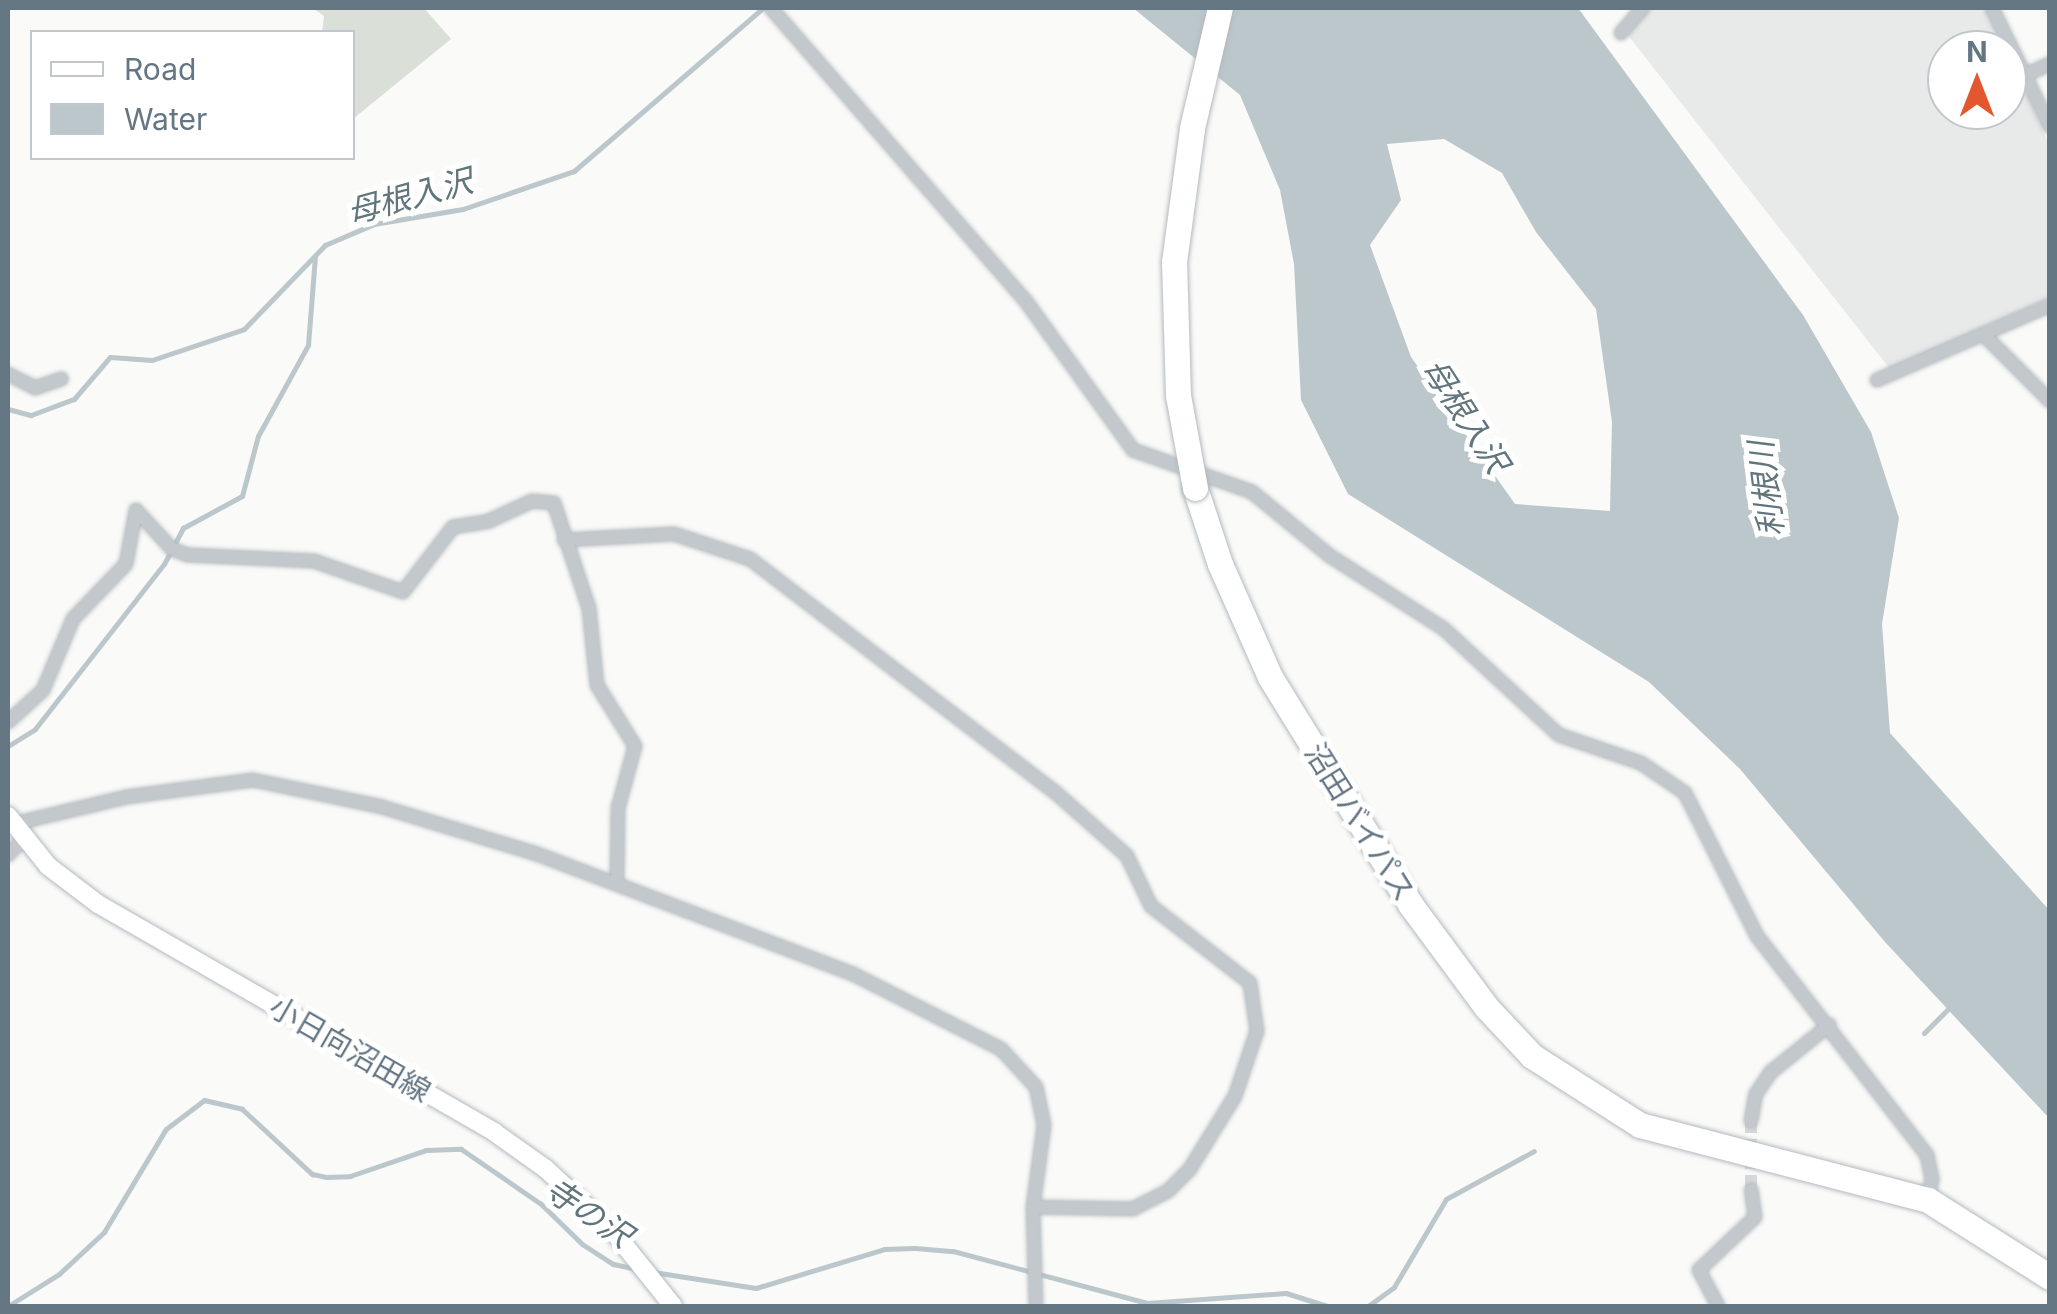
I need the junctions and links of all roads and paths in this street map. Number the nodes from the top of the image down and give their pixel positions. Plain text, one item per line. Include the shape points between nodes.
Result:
1 (770, 8) edge
2 (1220, 8) edge
3 (1643, 8) edge
4 (1622, 32) dead end
5 (2050, 64) edge
6 (2027, 74) edge
7 (2027, 79) edge
8 (2050, 127) edge
9 (2050, 305) edge
10 (1983, 334) junction
11 (8, 374) edge
12 (62, 379) dead end
13 (1877, 380) dead end
14 (2050, 400) edge
15 (564, 540) junction
16 (8, 722) edge
17 (15, 826) edge
18 (8, 855) edge
19 (616, 881) junction
20 (1830, 1026) junction
21 (1751, 1121) tunnel mouth
22 (1752, 1190) tunnel mouth
23 (1928, 1200) junction
24 (1034, 1207) junction
25 (2050, 1277) edge
26 (674, 1306) edge
27 (1036, 1306) edge
28 (1718, 1306) edge

1 - 20 street via 1025,300 1133,450 1252,492 1330,556 1444,629 1558,735 1662,773 1685,793 1757,936
2 - 23 highway, 沼田バイパス, bridge via 1192,128 1174,262 1178,395 1195,488 1270,676 1410,904 1520,1044 1640,1125
3 - 4 street
5 - 6 street
7 - 8 street
9 - 10 street
10 - 13 street
10 - 14 street
11 - 12 street via 35,388
15 - 16 street via 554,503 532,501 489,521 453,526 417,582 392,592 314,561 188,555 172,548 136,510 126,564 73,619 43,690
15 - 19 street via 589,608 597,685 635,746 618,808
15 - 24 street via 674,534 750,559 1042,782 1127,856 1151,906 1250,983 1256,1031 1236,1096 1168,1192 1133,1209
17 - 18 street
17 - 19 street via 126,797 253,780 382,807
17 - 26 main road, 小日向沼田線 via 48,866 98,904 514,1146 586,1203
19 - 24 street via 853,974 1001,1049 1036,1087 1040,1106
20 - 21 street via 1771,1072 1756,1094
20 - 23 street via 1927,1155
22 - 28 street via 1755,1217 1698,1270
23 - 25 highway, 沼田バイパス
24 - 27 street

